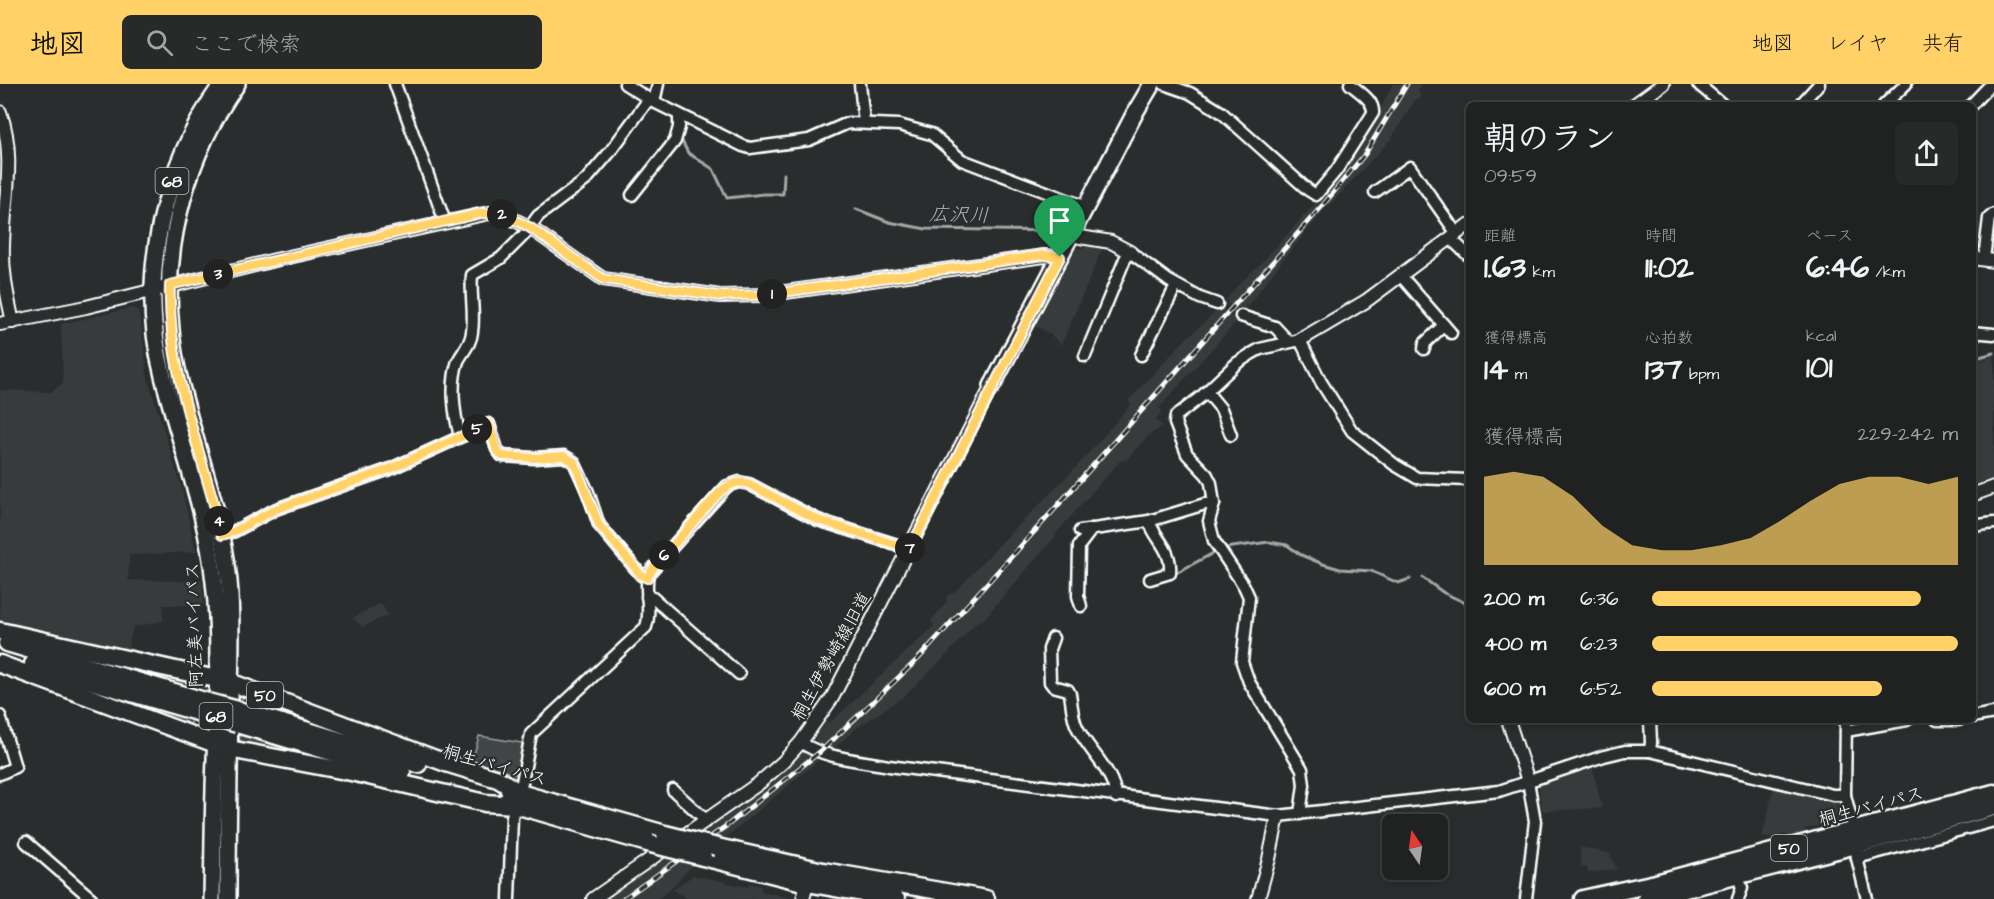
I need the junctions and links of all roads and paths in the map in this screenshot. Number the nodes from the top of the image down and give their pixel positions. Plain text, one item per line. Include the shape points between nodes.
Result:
1 (222, 84) edge
2 (237, 84) edge
3 (395, 84) edge
4 (625, 84) edge
5 (658, 84) edge
6 (860, 84) edge
7 (1152, 84) edge
8 (1164, 84) edge
9 (1350, 84) edge
10 (1663, 84) edge
11 (1698, 84) edge
12 (1819, 84) edge
13 (1906, 84) edge
14 (1991, 84) edge
15 (651, 100) junction
16 (1638, 102) edge
17 (1720, 102) edge
18 (1803, 102) edge
19 (1887, 102) edge
20 (1974, 102) edge
21 (0, 112) edge
22 (679, 115) junction
23 (864, 122) junction
24 (4, 183) edge
25 (1374, 192) dead end
26 (632, 195) dead end
27 (1086, 207) junction
28 (1994, 214) edge
29 (445, 222) junction
30 (529, 227) junction
31 (1466, 227) edge
32 (1073, 234) junction
33 (1454, 236) junction
34 (1130, 252) junction
35 (1466, 252) edge
36 (1060, 257) junction
37 (1983, 259) edge
38 (1401, 276) junction
39 (170, 285) junction
40 (1176, 285) junction
41 (154, 290) junction
42 (1216, 304) dead end
43 (1241, 316) dead end
44 (6, 323) edge
45 (1976, 332) edge
46 (1994, 334) edge
47 (1295, 341) junction
48 (1424, 349) dead end
49 (1141, 355) dead end
50 (1085, 356) dead end
51 (992, 386) joint
52 (1207, 392) junction
53 (1231, 435) dead end
54 (460, 436) junction
55 (1466, 480) edge
56 (1994, 487) edge
57 (1976, 494) edge
58 (1214, 504) junction
59 (1149, 520) junction
60 (1994, 523) edge
61 (1976, 525) edge
62 (1092, 529) junction
63 (1080, 531) dead end
64 (222, 535) junction
65 (910, 549) junction
66 (647, 578) junction
67 (1150, 579) dead end
68 (647, 597) junction
69 (1081, 606) dead end
70 (0, 631) edge
71 (1053, 638) dead end
72 (0, 641) edge
73 (0, 654) edge
74 (0, 664) edge
75 (739, 674) dead end
76 (224, 681) junction
77 (208, 708) junction
78 (1994, 713) edge
79 (0, 716) edge
80 (1976, 716) edge
81 (1510, 723) edge
82 (1650, 723) edge
83 (1876, 723) edge
84 (1846, 726) edge
85 (801, 742) junction
86 (222, 746) junction
87 (1650, 751) junction
88 (0, 774) edge
89 (1528, 781) junction
90 (673, 790) dead end
91 (1994, 792) edge
92 (1845, 795) junction
93 (1116, 796) junction
94 (518, 799) junction
95 (1994, 807) edge
96 (1300, 814) junction
97 (1278, 816) junction
98 (707, 821) junction
99 (1994, 821) edge
100 (658, 839) junction
101 (26, 842) dead end
102 (1856, 845) junction
103 (1738, 876) junction
104 (807, 884) edge
105 (92, 899) edge
106 (212, 899) edge
107 (228, 899) edge
108 (509, 899) edge
109 (593, 899) edge
110 (896, 899) edge
111 (986, 899) edge
112 (1258, 899) edge
113 (1526, 899) edge
114 (1583, 899) edge
115 (1646, 899) edge
116 (1738, 899) edge
117 (1867, 899) edge

1 - 41 main road, 阿左美バイパス / 68 via 192,133 175,173 159,236
2 - 39 main road, 阿左美バイパス / 68 via 214,121 189,176 178,218
3 - 29 street
4 - 15 street
5 - 15 street
6 - 23 street
7 - 27 main road
8 - 9 street via 1190,93 1221,112 1316,195 1373,112 1371,103
10 - 16 street
11 - 17 street
12 - 18 street
13 - 19 street
14 - 20 street
15 - 22 street
15 - 30 street via 596,170
21 - 24 street via 9,149
22 - 23 street via 750,148 803,141 848,123
22 - 26 street via 675,141
23 - 27 street via 899,125 931,134 962,160
24 - 44 street
25 - 33 street via 1410,167
27 - 32 main road
28 - 37 street via 1989,218
29 - 30 street via 494,213
29 - 39 street
30 - 36 street via 603,279 720,296 764,295 1044,255
30 - 54 street via 501,258 472,275 472,330 455,378 455,413
31 - 33 street
32 - 34 street via 1111,242
32 - 36 main road
33 - 35 street
33 - 38 street
34 - 40 street
34 - 50 street
36 - 51 main road
38 - 47 street via 1366,301
38 - 48 street via 1448,329 1425,343
39 - 41 street
39 - 64 main road, 阿左美バイパス / 68 via 177,371
40 - 42 street
40 - 49 street
41 - 44 street
41 - 76 main road, 阿左美バイパス / 68 via 162,375 211,556
43 - 47 street via 1275,327
45 - 46 street
47 - 52 street via 1251,354
47 - 55 street via 1352,431 1417,478
51 - 65 street, 桐生伊勢崎線旧道
52 - 53 street via 1223,412
52 - 58 street via 1174,419 1187,454 1211,483
54 - 64 street via 390,469 276,509
54 - 66 street via 489,424 502,456 564,456 574,462 599,525
56 - 57 street
58 - 59 street
58 - 96 street via 1209,521 1214,542 1249,597 1242,662 1249,682 1302,769
59 - 62 street
59 - 67 street via 1168,553 1170,566 1170,573
60 - 61 street
62 - 63 street
62 - 69 street via 1079,546
64 - 76 main road, 阿左美バイパス / 68 via 230,584
65 - 66 street via 818,520 739,482 720,492
65 - 85 street, 桐生伊勢崎線旧道 via 832,698
66 - 68 street
68 - 75 street via 653,598
68 - 94 street via 646,627 531,734
70 - 76 highway, 50
71 - 93 street via 1049,649 1050,682 1068,690 1076,726 1102,762
72 - 77 highway, 桐生バイパス / 50
73 - 77 highway, 桐生バイパス / 50
74 - 86 highway, 50
76 - 86 main road, 阿左美バイパス / 68
76 - 94 highway, 50 via 446,764 498,779
77 - 94 highway, 桐生バイパス / 50, bridge
78 - 80 street
79 - 88 street via 15,767
81 - 89 street
82 - 87 street
83 - 84 street
84 - 92 street
85 - 93 street via 820,751 880,765
85 - 98 street, 桐生伊勢崎線旧道 via 758,784
86 - 94 highway, 50 via 484,803
86 - 106 main road, 阿左美バイパス / 68
86 - 107 main road, 阿左美バイパス / 68
87 - 89 street via 1625,751
87 - 92 street
89 - 96 street via 1490,793
89 - 113 street via 1535,821
90 - 98 street
91 - 102 highway, 桐生バイパス / 50
92 - 102 street
93 - 97 street
94 - 100 highway, 桐生バイパス / 50
94 - 108 street via 512,817
95 - 102 highway, 桐生バイパス / 50
96 - 97 street
97 - 112 street
98 - 109 street, 桐生伊勢崎線旧道
99 - 102 street
100 - 104 highway, 桐生バイパス / 50, bridge via 703,857
100 - 104 highway, 桐生バイパス / 50, bridge via 717,847
101 - 105 street
102 - 103 highway, 桐生バイパス / 50
102 - 114 highway, 桐生バイパス / 50
102 - 117 street
103 - 115 highway, 桐生バイパス / 50
103 - 116 street via 1742,888
104 - 110 highway, 桐生バイパス / 50
104 - 111 highway, 桐生バイパス / 50

